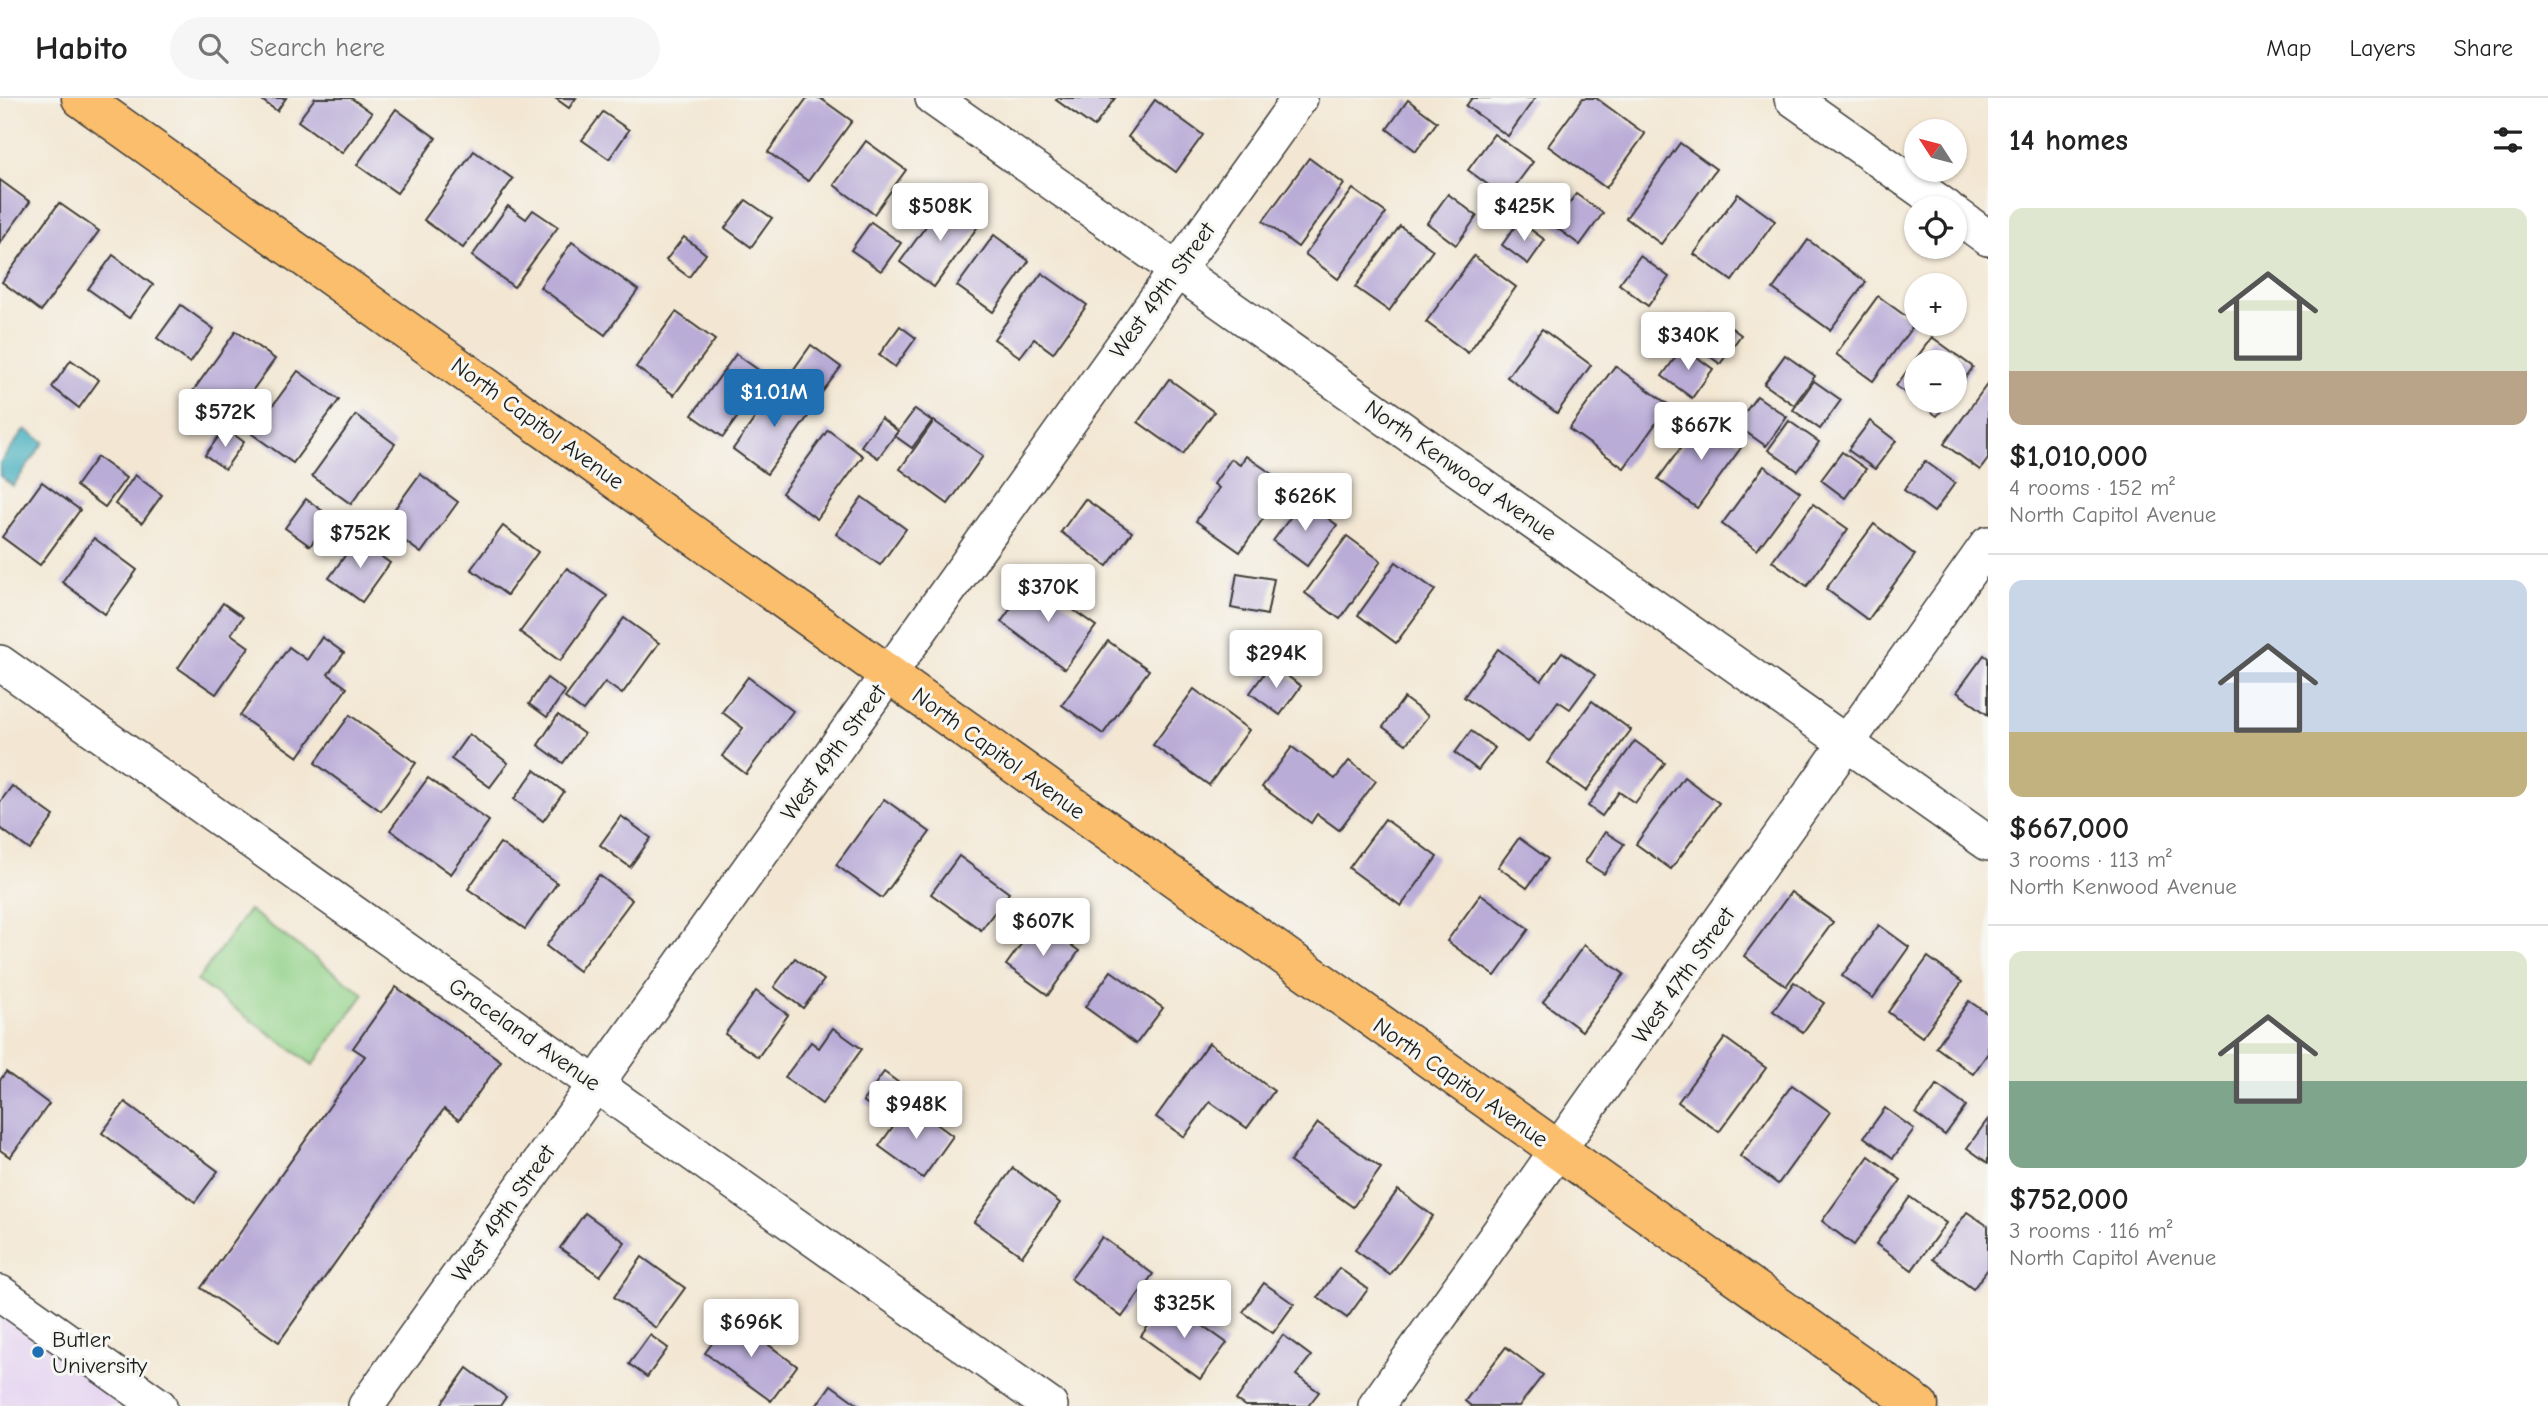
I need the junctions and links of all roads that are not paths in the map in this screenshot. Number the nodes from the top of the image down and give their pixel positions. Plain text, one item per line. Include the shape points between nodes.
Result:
1 (81, 98) edge
2 (933, 98) edge
3 (1300, 98) edge
4 (1792, 98) edge
5 (1930, 196) edge
6 (1967, 223) edge
7 (1988, 238) edge
8 (1177, 270) junction
9 (1988, 544) edge
10 (0, 663) edge
11 (889, 674) junction
12 (1847, 744) junction
13 (1988, 843) edge
14 (595, 1083) junction
15 (1558, 1150) junction
16 (0, 1293) edge
17 (159, 1406) edge
18 (366, 1406) edge
19 (1050, 1406) edge
20 (1376, 1406) edge
21 (1919, 1406) edge

1 - 11 main road, North Capitol Avenue
2 - 8 street, North Kenwood Avenue
3 - 8 street, West 49th Street
4 - 5 street
6 - 7 street
8 - 11 street, West 49th Street
8 - 12 street, North Kenwood Avenue
9 - 12 street, West 47th Street
10 - 14 street, Graceland Avenue
11 - 14 street, West 49th Street
11 - 15 main road, North Capitol Avenue
12 - 13 street, North Kenwood Avenue
12 - 15 street, West 47th Street
14 - 18 street, West 49th Street
14 - 19 street, Graceland Avenue
15 - 20 street, West 47th Street
15 - 21 main road, North Capitol Avenue
16 - 17 street

